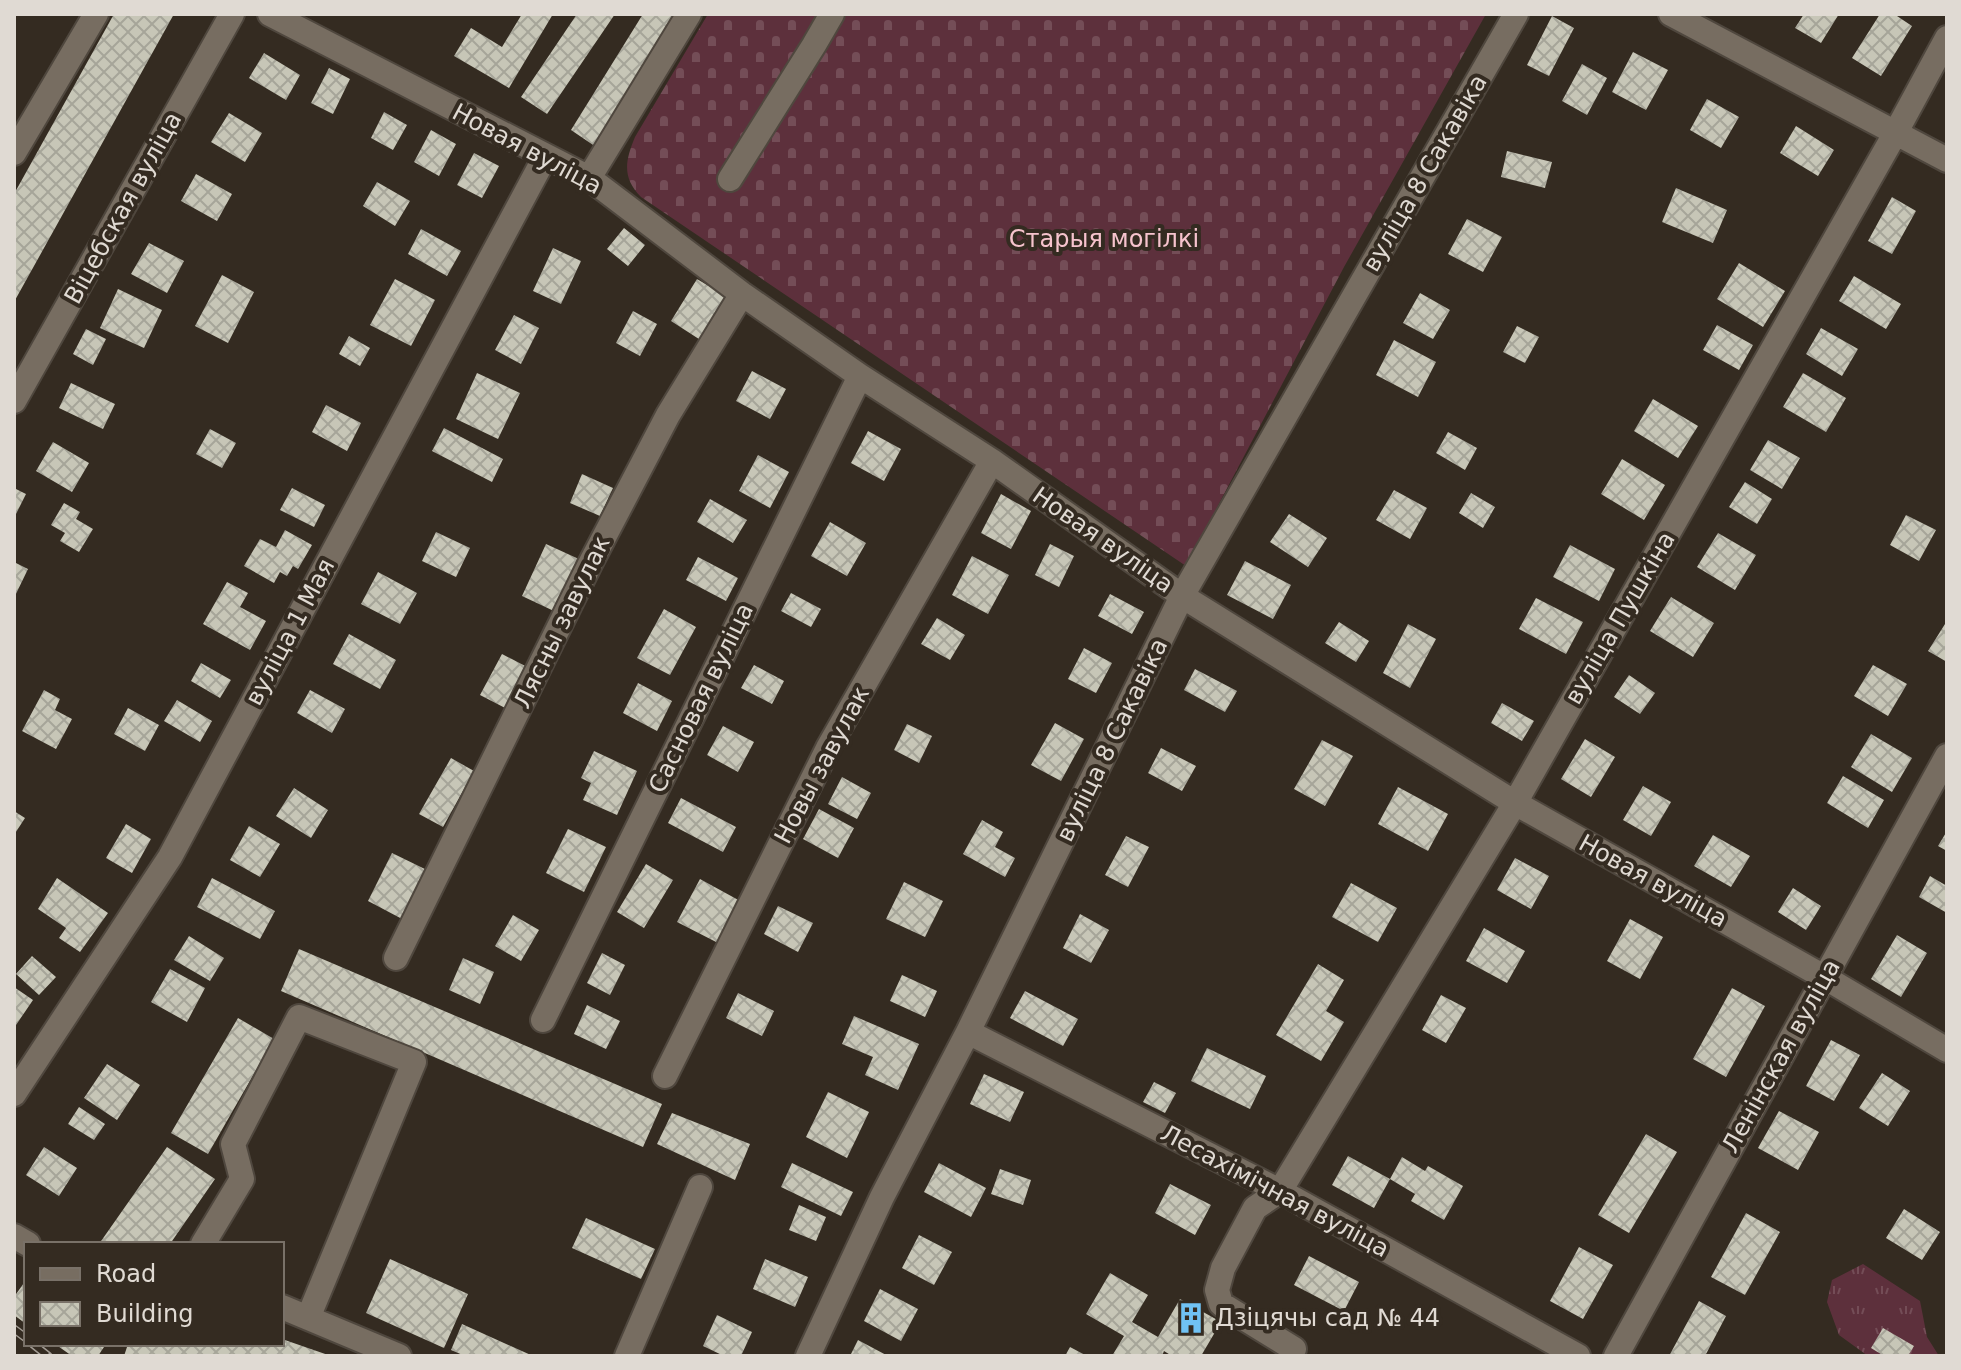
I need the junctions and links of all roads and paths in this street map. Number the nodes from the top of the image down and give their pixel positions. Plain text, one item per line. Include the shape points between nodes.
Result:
1 (96, 14) edge
2 (232, 14) edge
3 (270, 14) edge
4 (689, 14) edge
5 (832, 14) edge
6 (1516, 14) edge
7 (1671, 14) edge
8 (1947, 38) edge
9 (1896, 132) junction
10 (14, 153) edge
11 (545, 157) junction
12 (1947, 160) edge
13 (589, 178) junction
14 (730, 179) dead end
15 (742, 294) junction
16 (860, 376) junction
17 (14, 401) edge
18 (992, 461) junction
19 (1182, 596) junction
20 (1947, 756) edge
21 (1515, 803) junction
22 (396, 958) dead end
23 (1824, 977) junction
24 (543, 1020) dead end
25 (968, 1032) junction
26 (1947, 1050) edge
27 (665, 1076) dead end
28 (14, 1094) edge
29 (700, 1187) dead end
30 (1280, 1191) junction
31 (204, 1242) edge
32 (284, 1308) edge
33 (308, 1318) junction
34 (1294, 1349) dead end
35 (399, 1356) edge
36 (627, 1356) edge
37 (808, 1356) edge
38 (1578, 1356) edge
39 (1616, 1356) edge

1 - 10 street
2 - 17 street, Віцебская вуліца
3 - 11 street, Новая вуліца
4 - 13 street
5 - 14 street
6 - 19 street, вуліца 8 Сакавіка
7 - 9 street
8 - 9 street, вуліца Пушкіна
9 - 12 street
9 - 21 street, вуліца Пушкіна
11 - 13 street, Новая вуліца
11 - 28 street, вуліца 1 Мая via 170,857
13 - 15 street, Новая вуліца
15 - 16 street, Новая вуліца
15 - 22 street, Лясны завулак via 668,415 597,551
16 - 18 street, Новая вуліца
16 - 24 street, Сасновая вуліца
18 - 19 street, Новая вуліца
18 - 27 street, Новы завулак via 828,748
19 - 21 street, Новая вуліца
19 - 25 street, вуліца 8 Сакавіка
20 - 23 street, Ленінская вуліца
21 - 23 street, Новая вуліца
21 - 30 street, вуліца Пушкіна
23 - 26 street, Новая вуліца
23 - 39 street, Ленінская вуліца
25 - 30 street, Лесахімічная вуліца
25 - 37 street, вуліца 8 Сакавіка via 882,1197
29 - 36 street
30 - 34 street, вуліца Пушкіна via 1255,1208 1217,1290 1221,1304
30 - 38 street, Лесахімічная вуліца
31 - 33 street via 242,1179 233,1144 299,1017 414,1062
32 - 33 street
33 - 35 street

